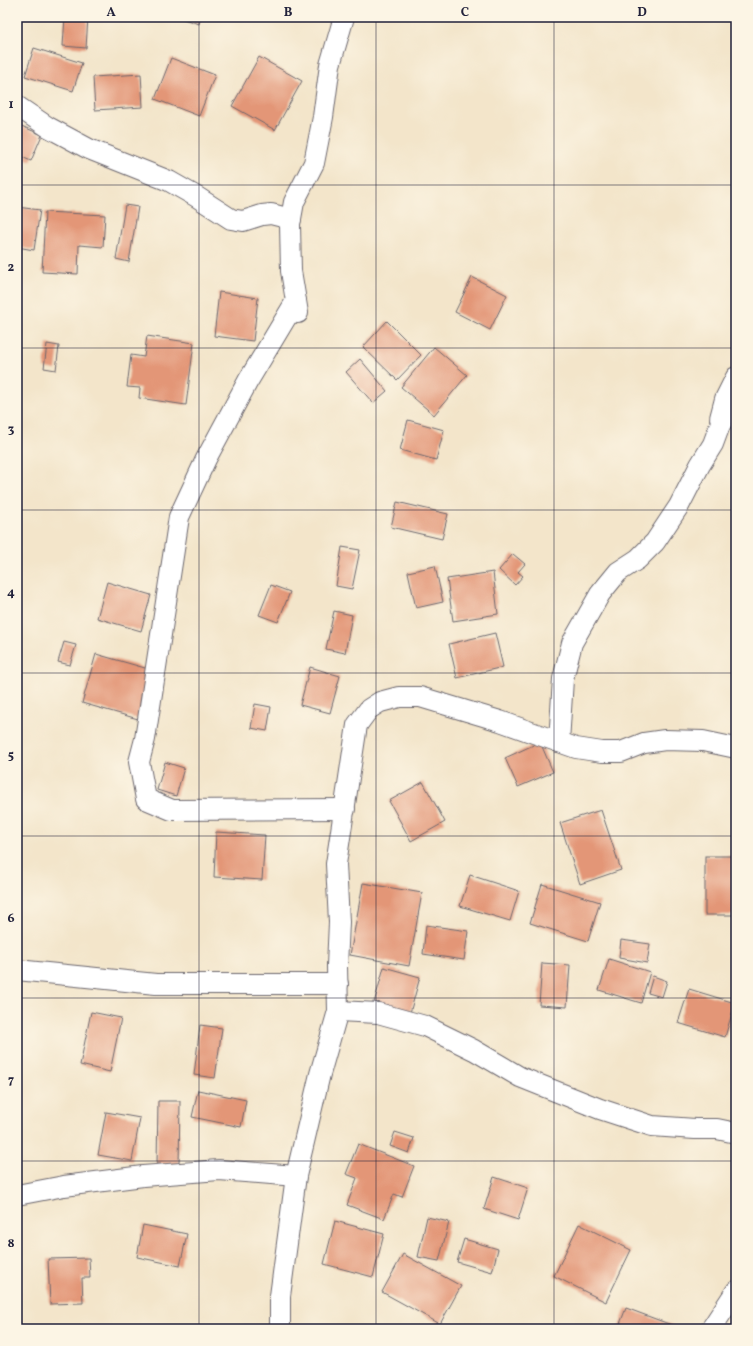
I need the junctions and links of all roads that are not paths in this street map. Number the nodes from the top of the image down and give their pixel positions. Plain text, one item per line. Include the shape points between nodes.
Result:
1 (344, 17) edge
2 (17, 106) edge
3 (291, 219) junction
4 (736, 377) edge
5 (736, 404) edge
6 (713, 444) junction
7 (559, 742) junction
8 (736, 748) edge
9 (344, 809) junction
10 (17, 970) edge
11 (338, 984) junction
12 (338, 1011) junction
13 (736, 1133) edge
14 (296, 1176) junction
15 (17, 1195) edge
16 (736, 1291) edge
17 (280, 1329) edge
18 (711, 1329) edge

1 - 3 street via 330,65 314,163 294,202
2 - 3 street via 48,127 89,149 169,181 231,219 243,221 271,214
3 - 9 street via 291,271 297,310 248,381 206,459 179,518 145,739 139,762 146,799 172,810
4 - 6 street via 725,399
5 - 6 street via 729,409
6 - 7 street via 679,506 655,542 638,559 618,572 600,594 572,643 563,679
7 - 8 street via 602,752 621,752 644,743 665,740 703,741
7 - 9 street via 420,697 399,697 380,702 369,709 357,725
9 - 11 street via 336,864 339,922
10 - 11 street via 156,984
11 - 12 street
12 - 13 street via 378,1013 425,1026 474,1050 520,1078 652,1126 717,1129
12 - 14 street
14 - 15 street via 219,1170 143,1176
14 - 17 street via 280,1296
16 - 18 street

